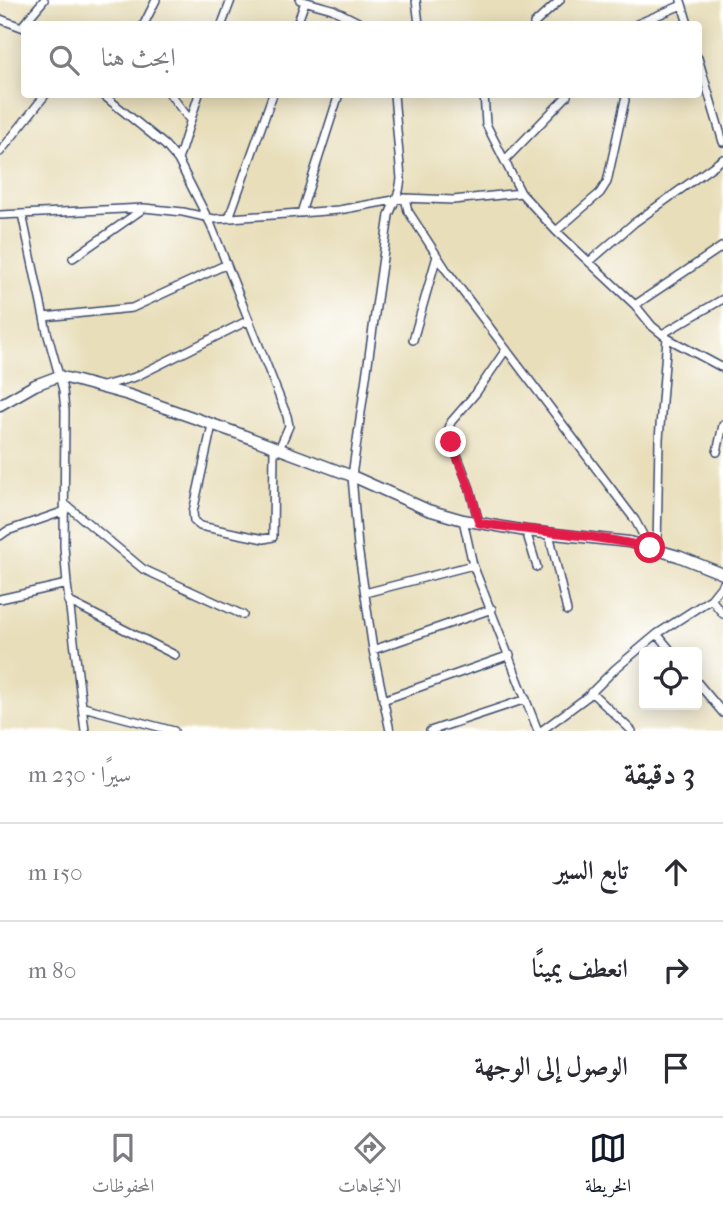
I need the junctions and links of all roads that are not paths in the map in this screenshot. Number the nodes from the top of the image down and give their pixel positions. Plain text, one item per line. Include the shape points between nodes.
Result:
1 (44, 0) edge
2 (156, 0) edge
3 (231, 0) edge
4 (417, 0) edge
5 (560, 0) edge
6 (302, 1) edge
7 (681, 2) edge
8 (0, 19) edge
9 (28, 21) edge
10 (146, 21) edge
11 (223, 21) edge
12 (299, 21) edge
13 (355, 21) edge
14 (419, 21) edge
15 (537, 21) edge
16 (643, 21) edge
17 (687, 21) edge
18 (21, 26) edge
19 (702, 71) edge
20 (44, 98) edge
21 (107, 98) edge
22 (173, 98) edge
23 (197, 98) edge
24 (272, 98) edge
25 (338, 98) edge
26 (394, 98) edge
27 (484, 98) edge
28 (565, 98) edge
29 (625, 100) dead end
30 (190, 120) junction
31 (723, 142) edge
32 (0, 152) edge
33 (723, 159) edge
34 (178, 160) junction
35 (505, 160) junction
36 (521, 193) junction
37 (405, 198) junction
38 (395, 200) junction
39 (144, 208) junction
40 (301, 213) junction
41 (22, 214) junction
42 (0, 215) edge
43 (207, 217) junction
44 (229, 218) junction
45 (556, 231) junction
46 (723, 246) edge
47 (437, 256) junction
48 (72, 258) dead end
49 (589, 262) junction
50 (225, 265) junction
51 (723, 299) edge
52 (635, 305) junction
53 (44, 317) junction
54 (248, 320) junction
55 (664, 336) junction
56 (413, 340) dead end
57 (505, 351) junction
58 (723, 368) edge
59 (59, 376) junction
60 (100, 387) junction
61 (0, 405) edge
62 (212, 425) junction
63 (723, 425) edge
64 (277, 448) junction
65 (717, 452) dead end
66 (352, 476) junction
67 (65, 508) junction
68 (463, 520) junction
69 (479, 523) junction
70 (526, 531) junction
71 (549, 533) junction
72 (0, 536) edge
73 (654, 549) junction
74 (473, 565) junction
75 (537, 567) dead end
76 (723, 574) edge
77 (67, 584) junction
78 (723, 584) edge
79 (365, 593) junction
80 (0, 598) edge
81 (711, 598) junction
82 (68, 601) junction
83 (492, 609) junction
84 (567, 611) dead end
85 (723, 614) edge
86 (243, 615) dead end
87 (657, 634) junction
88 (668, 647) edge
89 (373, 650) junction
90 (175, 655) dead end
91 (510, 655) junction
92 (702, 688) edge
93 (591, 692) junction
94 (526, 699) junction
95 (383, 700) junction
96 (83, 707) junction
97 (723, 713) edge
98 (445, 729) edge
99 (85, 731) edge
100 (174, 731) edge
101 (390, 731) edge
102 (430, 731) edge
103 (539, 731) edge
104 (632, 731) edge

1 - 9 street
2 - 10 street
3 - 11 street
4 - 14 street
5 - 15 street
6 - 12 street
6 - 13 street
7 - 16 street
7 - 17 street
8 - 18 street
19 - 31 street
20 - 32 street
21 - 34 street
22 - 30 street
23 - 30 street
24 - 44 street
25 - 40 street
26 - 38 street via 401,178
27 - 35 street via 486,124
28 - 35 street
29 - 45 street via 607,182
30 - 34 street
33 - 49 street
34 - 43 street
35 - 36 street
36 - 37 street via 453,200
36 - 45 street
37 - 38 street
37 - 47 street via 408,211
38 - 40 street
38 - 66 street via 389,215
39 - 41 street
39 - 43 street
39 - 48 street
40 - 44 street
41 - 42 street
41 - 53 street
43 - 44 street
43 - 50 street
45 - 49 street
46 - 52 street
47 - 56 street
47 - 57 street
49 - 52 street
50 - 53 street via 132,308
50 - 54 street
51 - 55 street
52 - 55 street
53 - 59 street
54 - 60 street via 135,377
54 - 64 street via 289,422
55 - 58 street
55 - 73 street via 659,526
57 - 69 street via 448,431
57 - 73 street
59 - 60 street
59 - 61 street
59 - 67 street via 65,411
60 - 62 street
62 - 64 street
62 - 64 street via 194,512 194,522 200,526 264,540 273,537
63 - 65 street
64 - 66 street
66 - 68 street
66 - 79 street
67 - 72 street
67 - 77 street
67 - 86 street via 143,569
68 - 69 street
68 - 74 street
69 - 70 street
70 - 71 street
70 - 75 street
71 - 73 street
71 - 84 street
73 - 76 street
74 - 79 street
74 - 83 street
77 - 80 street
77 - 82 street
78 - 81 street
79 - 89 street
81 - 85 street
81 - 87 street
82 - 90 street
82 - 96 street
83 - 89 street
83 - 91 street
87 - 88 street
87 - 93 street
89 - 95 street
91 - 94 street
91 - 95 street
92 - 97 street
93 - 103 street
93 - 104 street
94 - 98 street
94 - 103 street
95 - 101 street
96 - 99 street
96 - 100 street
98 - 102 street

